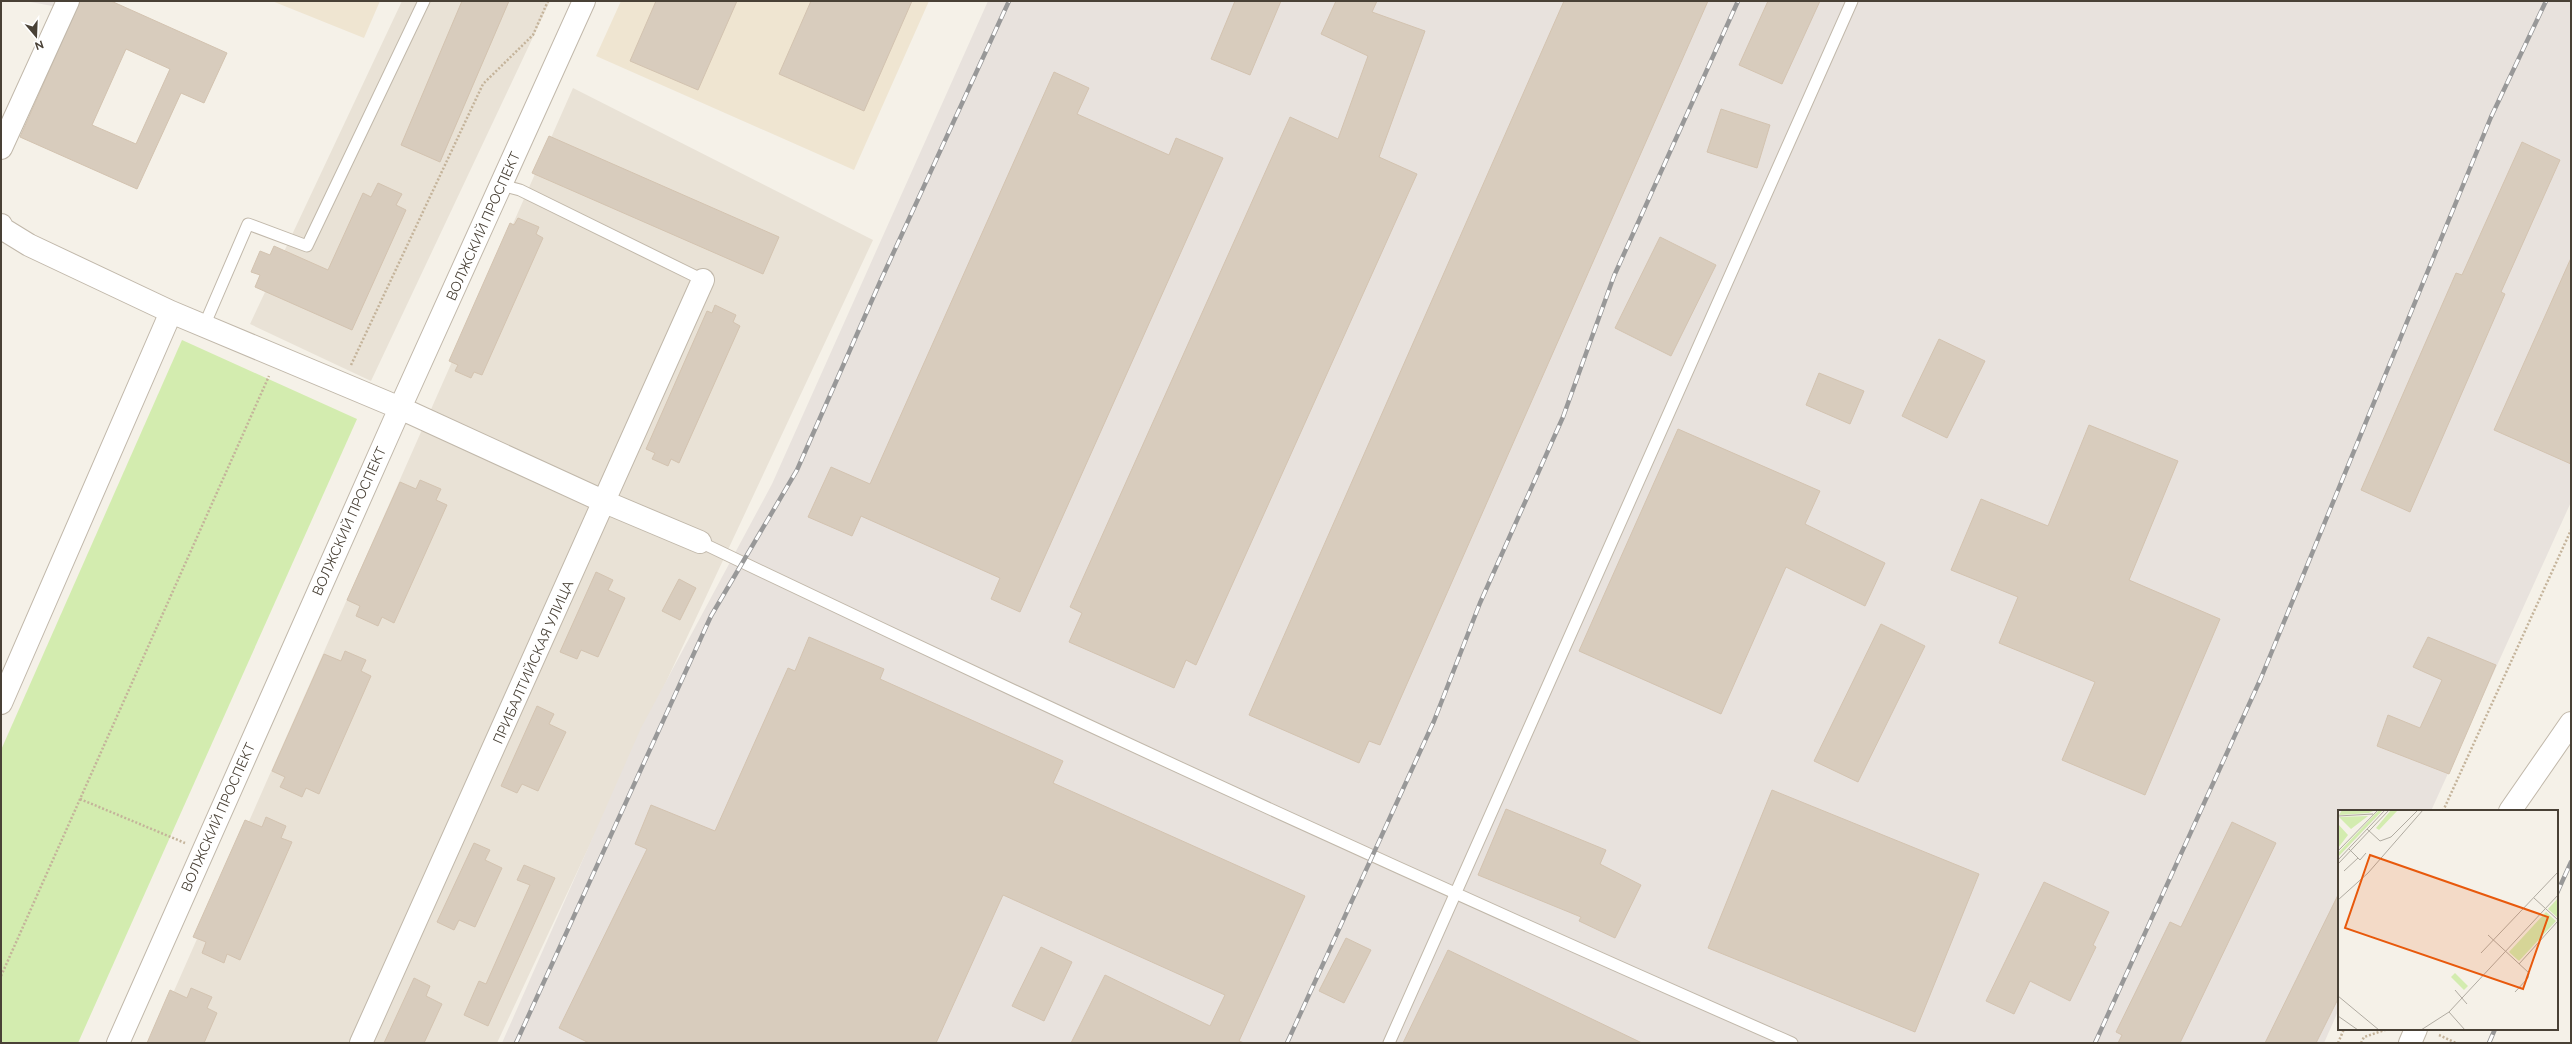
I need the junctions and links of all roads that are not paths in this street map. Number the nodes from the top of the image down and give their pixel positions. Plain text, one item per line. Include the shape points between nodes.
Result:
1 (68, 1) edge
2 (424, 1) edge
3 (584, 1) edge
4 (1852, 1) edge
5 (1, 148) edge
6 (501, 185) junction
7 (2, 227) edge
8 (703, 280) joint
9 (172, 312) junction
10 (204, 326) junction
11 (400, 408) junction
12 (605, 502) junction
13 (700, 542) joint
14 (1, 703) edge
15 (2571, 723) edge
16 (2511, 810) edge
17 (1454, 894) junction
18 (2416, 1030) edge
19 (118, 1043) edge
20 (361, 1043) edge
21 (1388, 1043) edge
22 (1792, 1043) edge
23 (2410, 1043) edge

1 - 5 street
2 - 10 lane via 307,246 248,224
3 - 6 street, ВОЛЖСКИЙ ПРОСПЕКТ
4 - 17 lane
6 - 8 lane via 520,190
6 - 11 street, ВОЛЖСКИЙ ПРОСПЕКТ
7 - 9 street via 29,245
8 - 12 street, ПРИБАЛТИЙСКАЯ УЛИЦА
9 - 10 street
9 - 14 street
10 - 11 street
11 - 12 street
11 - 19 street, ВОЛЖСКИЙ ПРОСПЕКТ
12 - 13 street
12 - 20 street, ПРИБАЛТИЙСКАЯ УЛИЦА
13 - 17 lane via 1027,697
15 - 16 street
17 - 21 lane
17 - 22 lane
18 - 23 street

